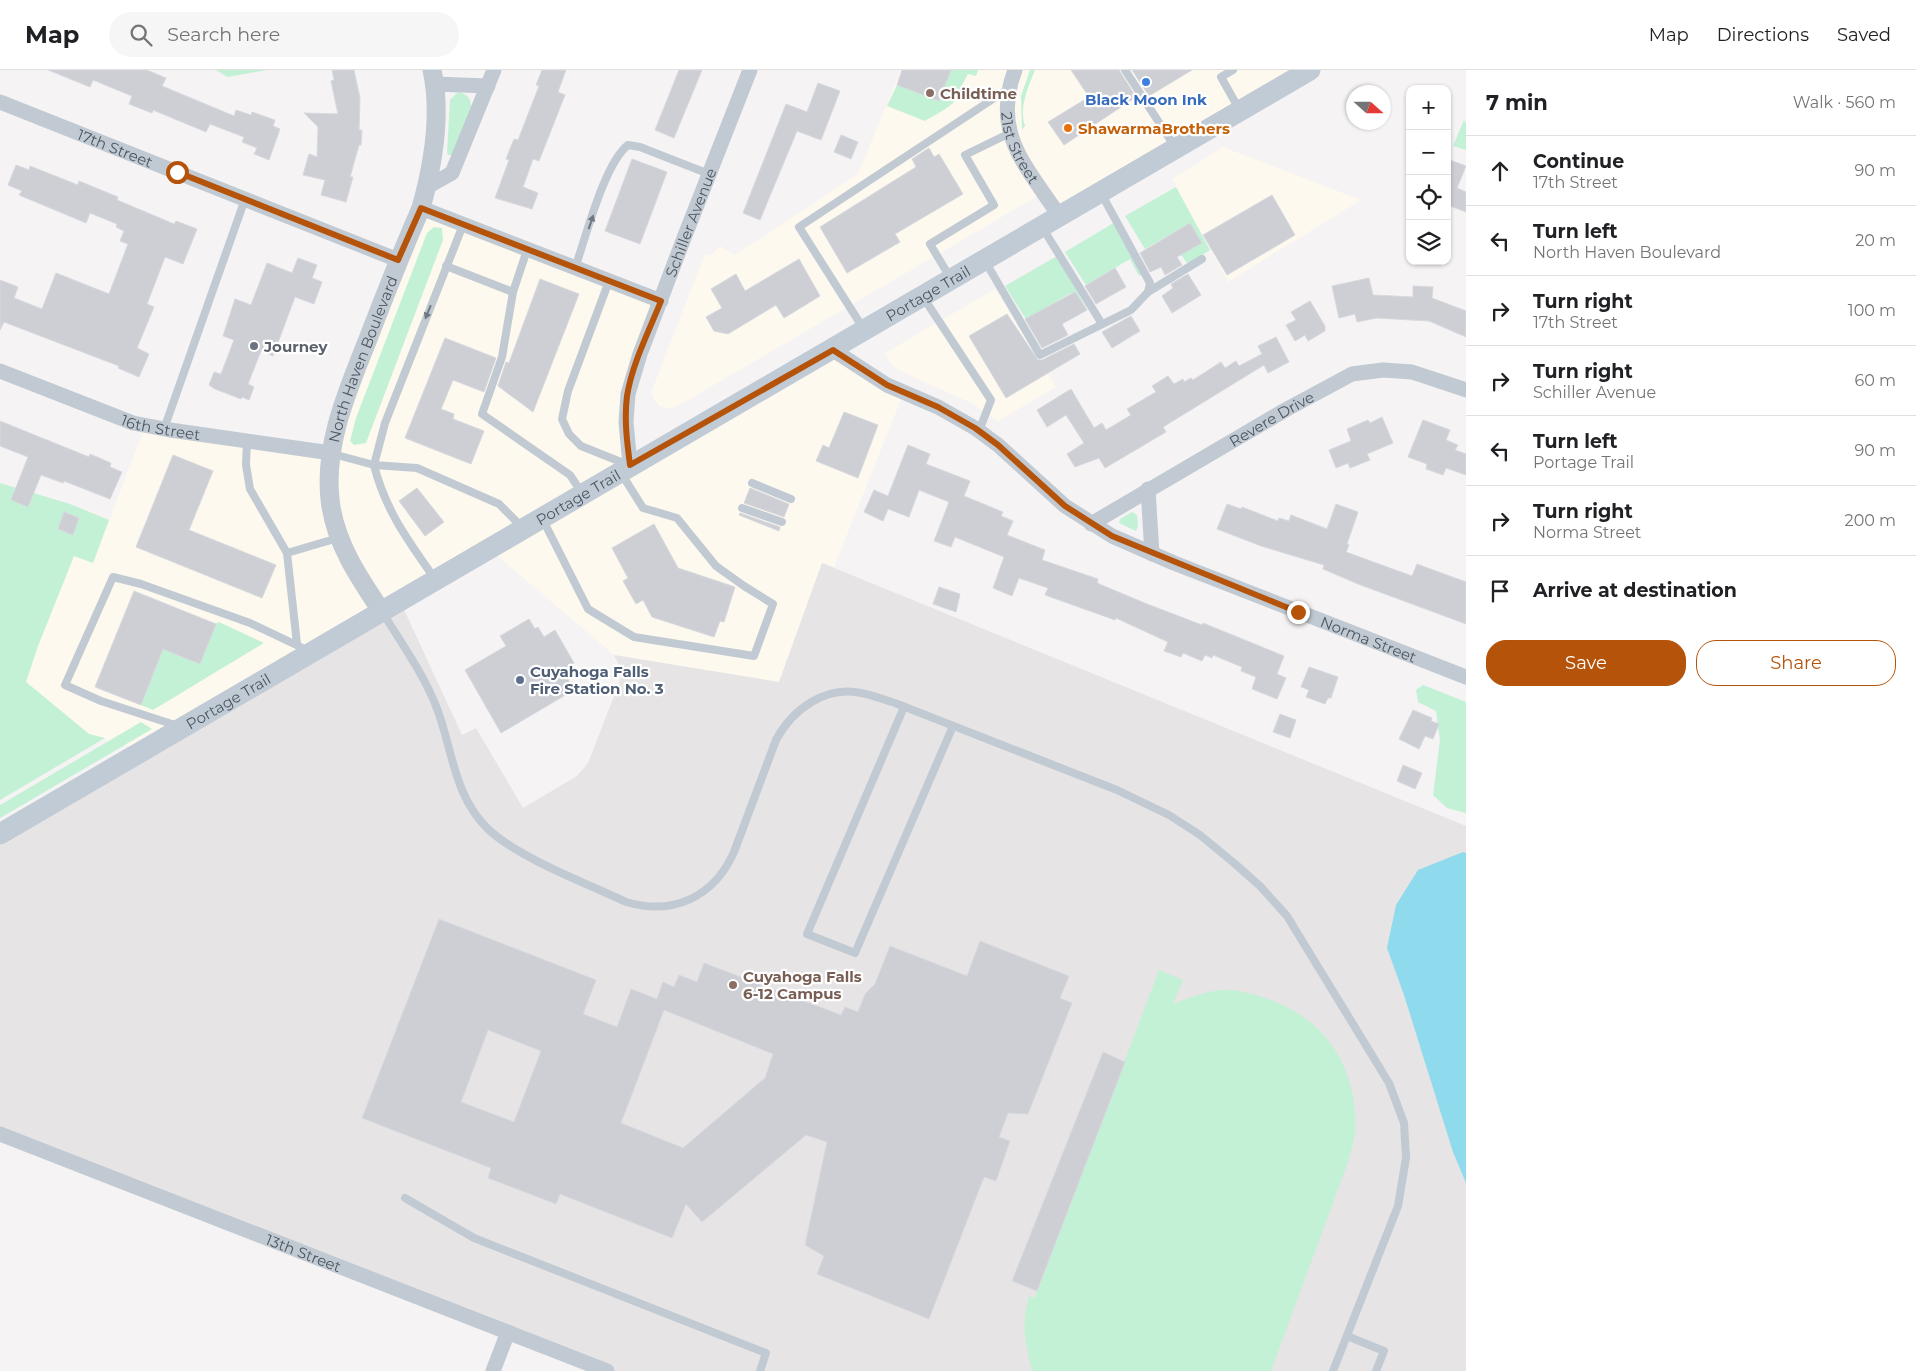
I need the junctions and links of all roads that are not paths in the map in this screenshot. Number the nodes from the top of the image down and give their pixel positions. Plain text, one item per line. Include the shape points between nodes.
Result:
1 (494, 70) edge
2 (750, 70) edge
3 (1015, 70) edge
4 (1125, 70) edge
5 (1233, 70) edge
6 (1310, 70) edge
7 (1289, 75) edge
8 (433, 77) edge
9 (488, 86) junction
10 (1008, 89) junction
11 (0, 102) edge
12 (1240, 111) junction
13 (1010, 132) junction
14 (1176, 148) junction
15 (709, 174) junction
16 (427, 187) junction
17 (1101, 193) junction
18 (245, 199) junction
19 (421, 208) junction
20 (1051, 222) junction
21 (463, 225) junction
22 (527, 250) junction
23 (1202, 259) dead end
24 (398, 260) junction
25 (985, 260) junction
26 (446, 266) junction
27 (575, 268) junction
28 (952, 280) junction
29 (609, 281) junction
30 (513, 292) junction
31 (1148, 292) junction
32 (923, 297) junction
33 (661, 301) junction
34 (1102, 324) junction
35 (864, 330) junction
36 (833, 350) junction
37 (0, 372) edge
38 (1466, 390) edge
39 (164, 429) junction
40 (979, 431) junction
41 (247, 440) junction
42 (331, 453) junction
43 (374, 465) junction
44 (625, 468) junction
45 (752, 483) dead end
46 (1148, 489) junction
47 (583, 494) junction
48 (792, 499) dead end
49 (742, 508) dead end
50 (542, 518) junction
51 (782, 522) dead end
52 (1091, 524) junction
53 (523, 529) junction
54 (340, 538) junction
55 (288, 553) junction
56 (1152, 554) junction
57 (436, 580) junction
58 (382, 612) junction
59 (305, 648) junction
60 (1466, 677) edge
61 (904, 707) junction
62 (953, 726) junction
63 (184, 728) junction
64 (0, 834) edge
65 (0, 1134) edge
66 (405, 1198) dead end
67 (508, 1332) junction
68 (1347, 1336) junction
69 (493, 1371) edge
70 (607, 1371) edge
71 (760, 1371) edge
72 (1333, 1371) edge
73 (1376, 1371) edge

1 - 9 street
2 - 15 street, Schiller Avenue
3 - 10 street, 21st Street
4 - 14 lane
5 - 12 lane via 1221,77
6 - 7 main road, Portage Trail
7 - 12 main road, Portage Trail
8 - 9 street
8 - 16 street, North Haven Boulevard via 438,107
9 - 16 street via 452,173
10 - 13 street, 21st Street via 1006,113
10 - 35 lane via 799,227
11 - 18 street, 17th Street
12 - 14 main road, Portage Trail
13 - 20 street, 21st Street
13 - 28 lane via 965,155 994,205 930,244
14 - 17 main road, Portage Trail
27 -> 15 lane via 617,153 628,145
15 - 33 street, Schiller Avenue
16 - 19 street, North Haven Boulevard
17 - 20 main road, Portage Trail
17 - 31 lane via 1150,283
18 - 24 street, 17th Street
18 - 39 lane
19 - 21 street
19 - 24 street, North Haven Boulevard
20 - 25 main road, Portage Trail
20 - 34 lane
21 - 22 street
21 - 26 lane
22 - 27 street
22 - 30 lane
23 - 31 lane
24 - 42 street, North Haven Boulevard via 349,388
25 - 28 main road, Portage Trail
25 - 34 lane via 1040,356
26 - 30 lane
26 -> 43 lane via 385,422
27 - 29 street
28 - 32 main road, Portage Trail
29 - 33 street
29 - 44 lane via 568,391 562,419 580,446
30 - 47 lane via 502,357 482,414 570,475
31 - 34 lane via 1131,310
32 - 35 main road, Portage Trail
32 - 40 lane via 991,400
33 - 44 street, Schiller Avenue via 628,394
35 - 36 main road, Portage Trail
36 - 40 street, Norma Street via 887,385 938,407
36 - 44 main road, Portage Trail
37 - 39 street, 16th Street via 133,423
38 - 46 street, Revere Drive via 1412,372 1383,370 1352,374
39 - 41 street, 16th Street
40 - 52 street, Norma Street via 1065,506
41 - 42 street, 16th Street
41 - 55 lane via 246,465 250,489
42 - 43 lane
42 - 54 street, North Haven Boulevard via 330,500
43 - 53 lane via 417,468 499,504
43 - 57 lane via 380,491 404,535
44 - 47 main road, Portage Trail
44 - 50 lane via 643,508 677,518 716,566 773,604 754,656 634,637 588,609
45 - 48 lane
46 - 52 street, Revere Drive
46 - 56 street
47 - 50 main road, Portage Trail
49 - 51 lane
50 - 53 main road, Portage Trail
52 - 56 street, Norma Street
53 - 57 main road, Portage Trail
54 - 55 lane
54 - 58 street, North Haven Boulevard via 358,576
55 - 59 lane
56 - 60 street, Norma Street
57 - 58 main road, Portage Trail
58 - 59 main road, Portage Trail
58 - 61 lane via 436,705 468,805 489,830 514,849 644,908 661,908 702,894 716,883 727,868 776,740 796,713 813,701 836,692 860,692
59 - 63 main road, Portage Trail
59 - 63 lane via 250,623 113,577 65,685 101,701
61 - 62 lane
61 - 62 lane via 807,934 855,953
62 - 68 lane via 1117,790 1169,815 1234,862 1287,916 1389,1083 1404,1123 1406,1158 1398,1206
63 - 64 main road, Portage Trail
65 - 67 street, 13th Street
66 - 71 lane via 474,1238 766,1353
67 - 69 street
67 - 70 street, 13th Street
68 - 72 lane
68 - 73 lane via 1384,1351

